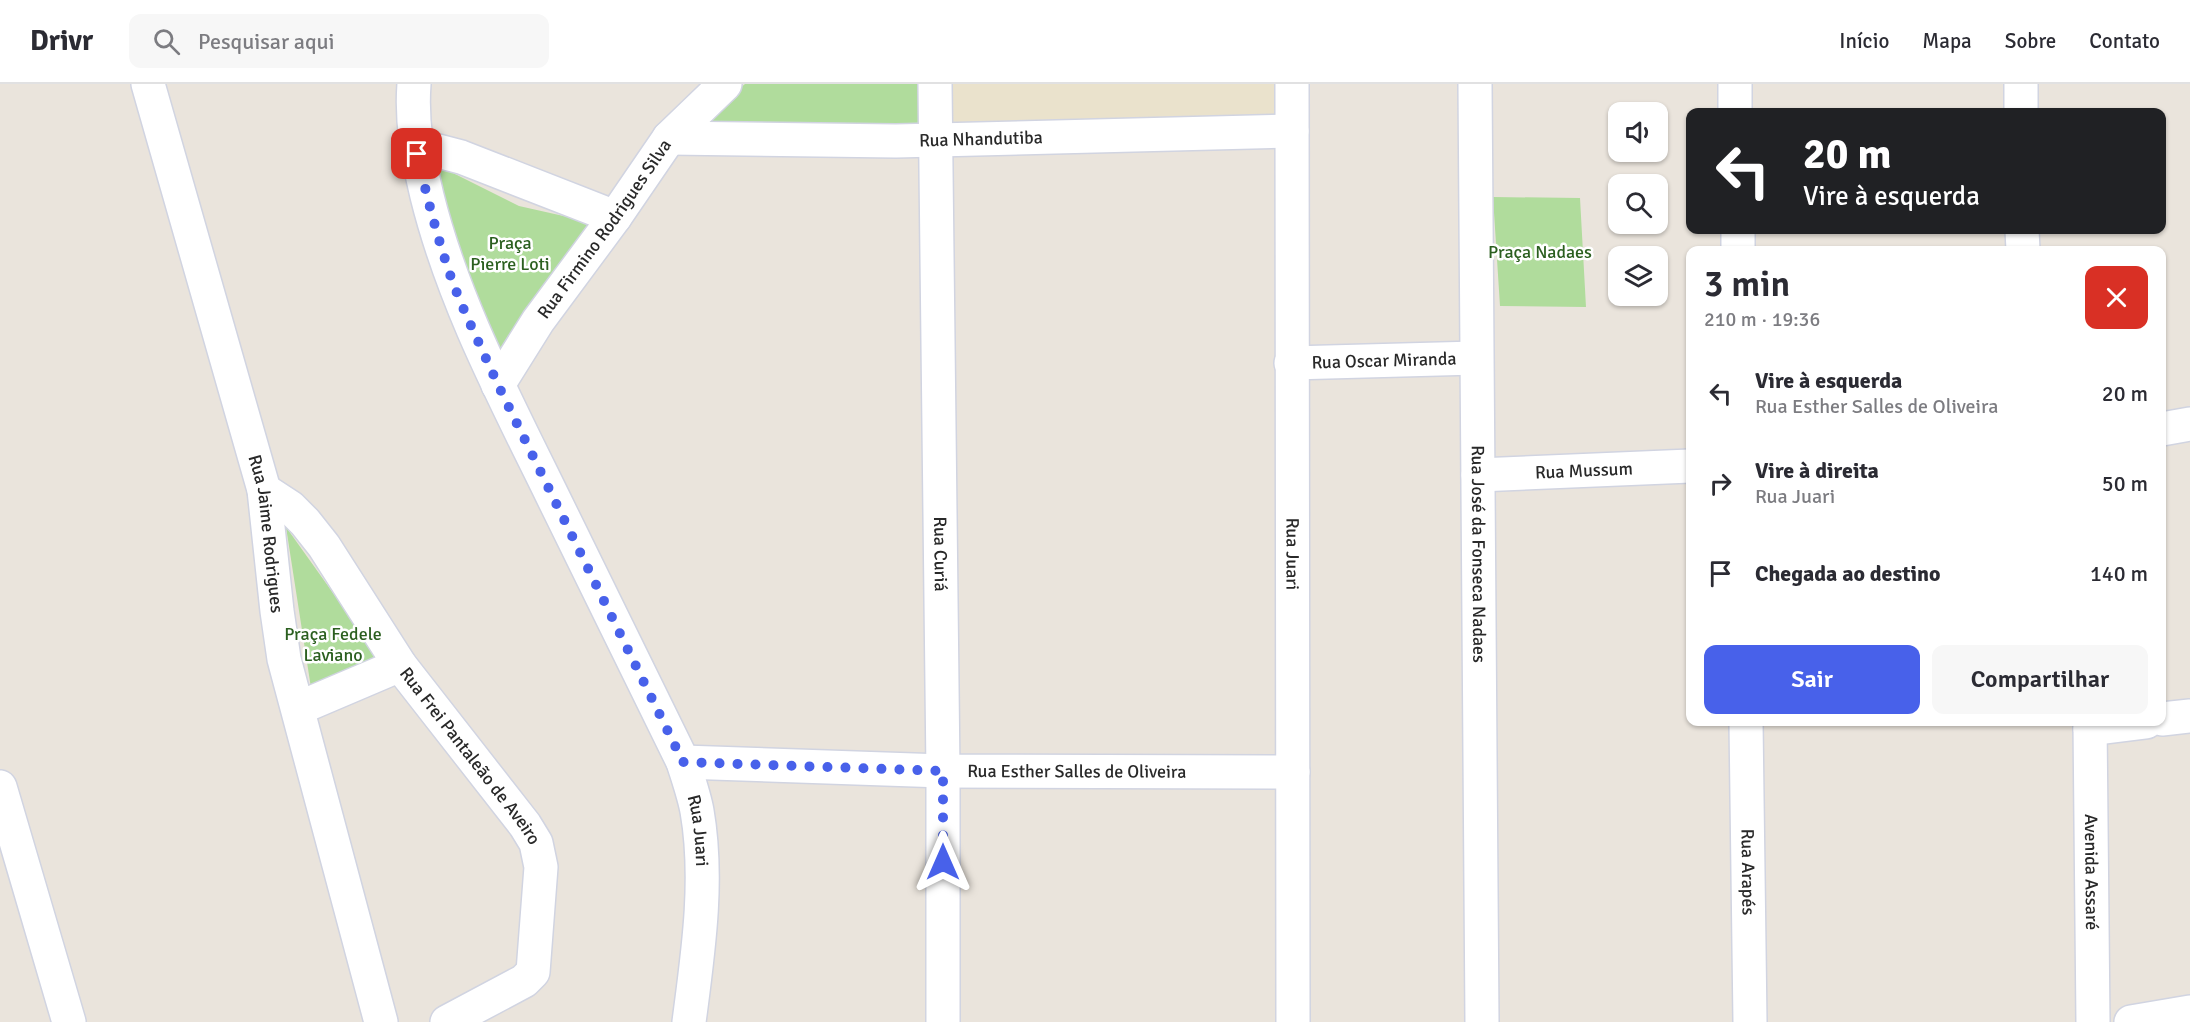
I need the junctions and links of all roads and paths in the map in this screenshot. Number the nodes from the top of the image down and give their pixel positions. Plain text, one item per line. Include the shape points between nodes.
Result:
1 (148, 84) edge
2 (414, 84) edge
3 (725, 84) edge
4 (935, 84) edge
5 (1292, 84) edge
6 (1475, 84) edge
7 (1735, 84) edge
8 (2021, 84) edge
9 (1735, 108) edge
10 (2021, 108) edge
11 (1292, 130) junction
12 (669, 138) junction
13 (935, 140) junction
14 (417, 154) junction
15 (615, 217) junction
16 (1476, 358) junction
17 (1291, 363) junction
18 (498, 385) junction
19 (2190, 424) edge
20 (2166, 428) edge
21 (1686, 466) edge
22 (1478, 475) junction
23 (264, 490) junction
24 (400, 665) junction
25 (299, 708) junction
26 (2190, 716) edge
27 (2166, 719) edge
28 (1746, 726) edge
29 (2090, 726) edge
30 (683, 762) junction
31 (943, 771) junction
32 (1293, 772) junction
33 (0, 787) edge
34 (2190, 1012) edge
35 (69, 1022) edge
36 (381, 1022) edge
37 (447, 1022) edge
38 (689, 1022) edge
39 (943, 1022) edge
40 (1293, 1022) edge
41 (1482, 1022) edge
42 (1750, 1022) edge
43 (2093, 1022) edge
44 (2131, 1022) edge

1 - 23 street, Rua Jaime Rodrigues
2 - 14 street, Rua Juari
3 - 12 street, Rua Firmino Rodrigues Silva
4 - 13 street, Rua Curiá
5 - 11 street, Rua Juari
6 - 16 street, Rua José da Fonseca Nadaes
7 - 9 street
8 - 10 street
11 - 13 street, Rua Nhandutiba
11 - 17 street, Rua Juari
12 - 13 street, Rua Nhandutiba
12 - 15 street, Rua Firmino Rodrigues Silva
13 - 31 street, Rua Curiá
14 - 15 street via 438,151 461,157
14 - 18 street, Rua Juari via 434,225 454,284
15 - 18 street, Rua Firmino Rodrigues Silva via 538,321
16 - 17 street, Rua Oscar Miranda
16 - 22 street, Rua José da Fonseca Nadaes
17 - 32 street, Rua Juari
18 - 30 street, Rua Juari
19 - 20 street
21 - 22 street, Rua Mussum
22 - 41 street, Rua José da Fonseca Nadaes
23 - 24 street, Rua Frei Pantaleão de Aveiro via 290,507 324,546
23 - 25 street, Rua Jaime Rodrigues via 279,631
24 - 25 street
24 - 37 street, Rua Frei Pantaleão de Aveiro via 525,825 540,855 533,972 524,981
25 - 36 street, Rua Jaime Rodrigues
26 - 27 street
28 - 42 street, Rua Arapés
29 - 43 street, Avenida Assaré
30 - 31 street, Rua Esther Salles de Oliveira
30 - 38 street, Rua Juari via 697,810 702,868 698,954
31 - 32 street, Rua Esther Salles de Oliveira
31 - 39 street, Rua Curiá
32 - 40 street, Rua Juari
33 - 35 street
34 - 44 street

